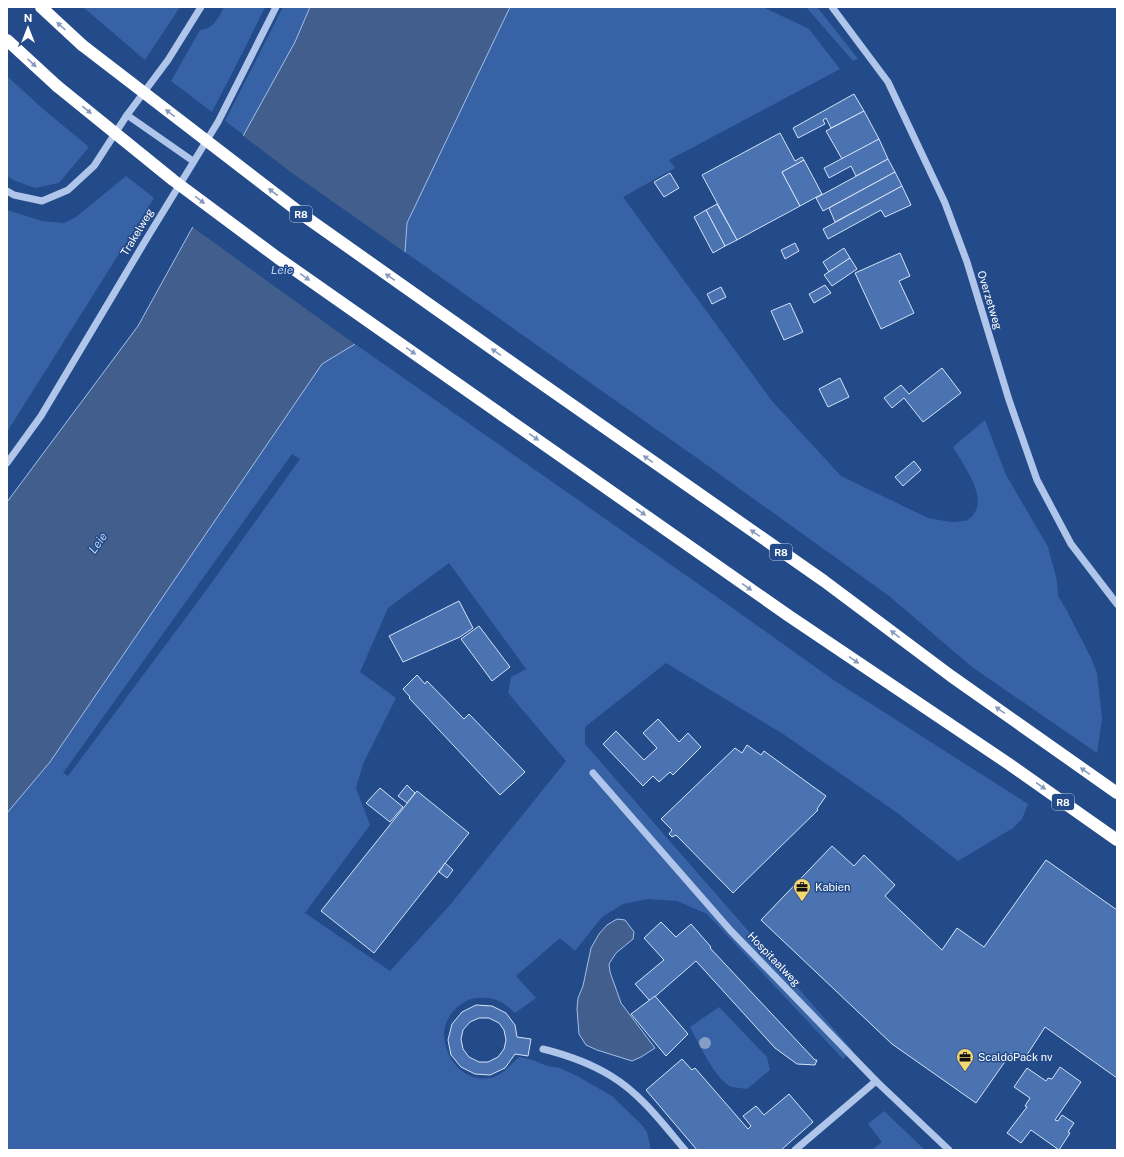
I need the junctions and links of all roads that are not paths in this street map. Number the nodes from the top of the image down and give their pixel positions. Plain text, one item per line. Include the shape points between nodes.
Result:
1 (40, 7) edge
2 (201, 7) edge
3 (276, 7) edge
4 (832, 7) edge
5 (7, 40) edge
6 (127, 115) junction
7 (193, 161) junction
8 (7, 191) edge
9 (7, 463) edge
10 (1117, 604) edge
11 (593, 774) dead end
12 (1117, 793) edge
13 (1117, 840) edge
14 (543, 1049) dead end
15 (876, 1081) junction
16 (685, 1150) edge
17 (795, 1150) edge
18 (949, 1150) edge

12 -> 1 highway, R8, bridge via 950,676 824,581 307,218 82,45
2 - 6 street via 168,60
3 - 7 street, Trakelweg via 218,122
4 - 10 street, Overzetweg via 888,82 944,202 967,262 1009,400 1037,480 1072,544
5 -> 13 highway, R8, bridge via 57,86 173,180 278,258 789,616
6 - 7 street
6 - 8 street via 94,166 68,190 42,201
7 - 9 street, Trakelweg via 41,416
11 - 15 street, Hospitaalweg via 731,931
14 - 16 street via 576,1058 612,1076 649,1108
15 - 17 street
15 - 18 street, Hospitaalweg

